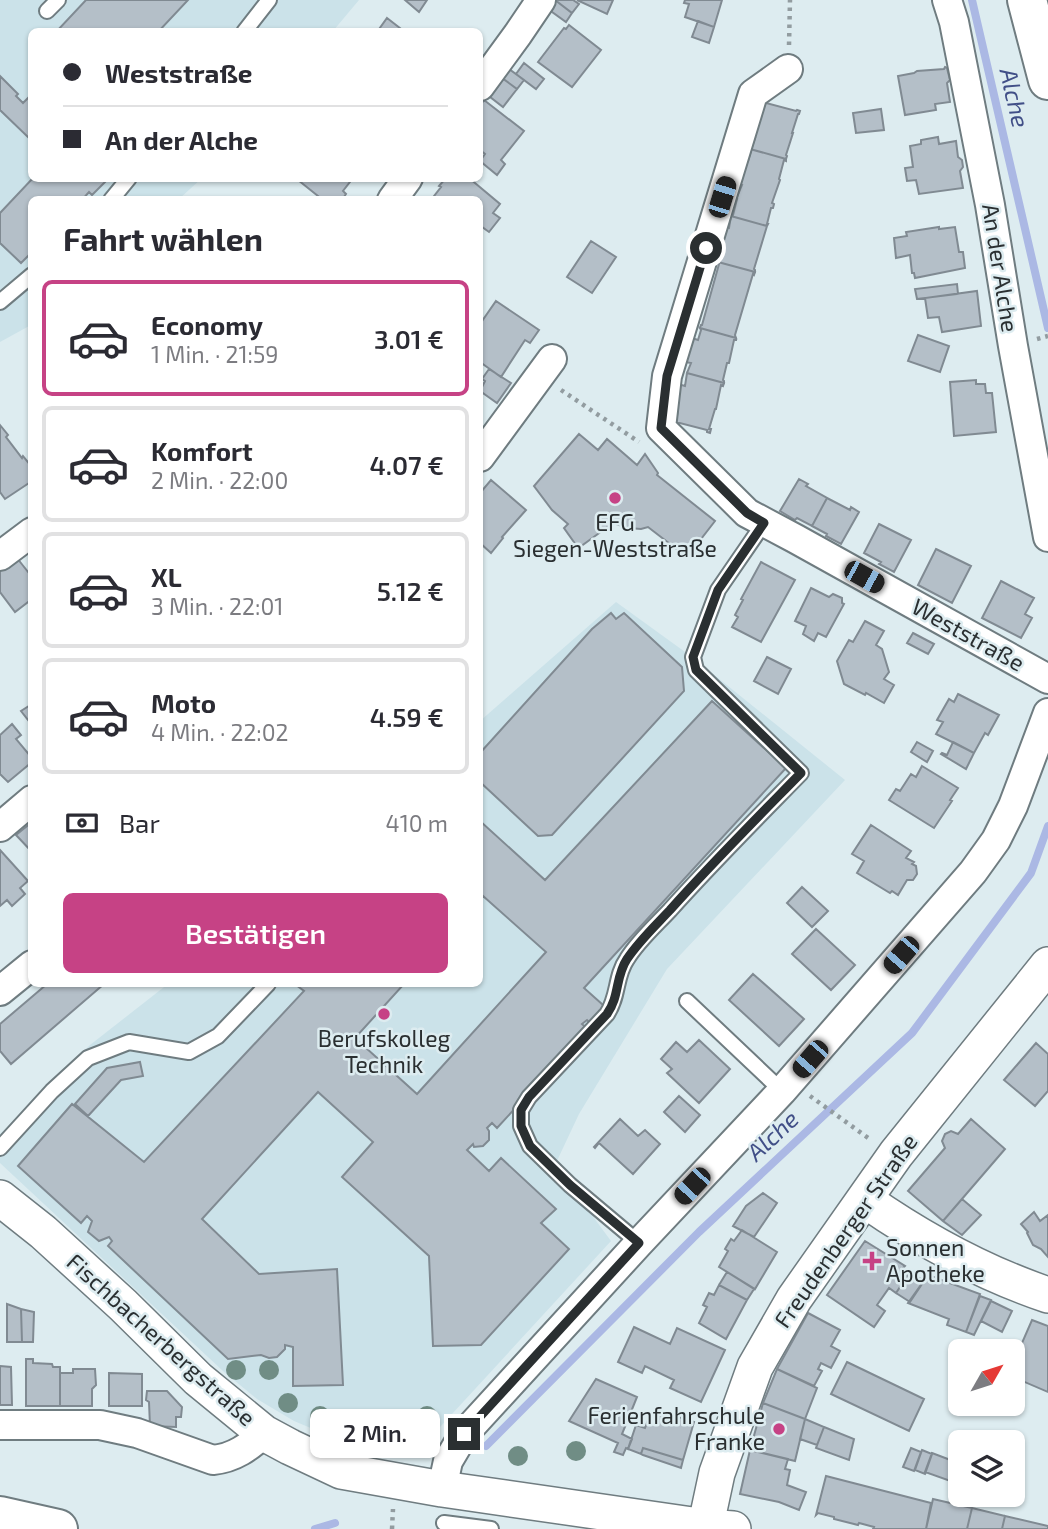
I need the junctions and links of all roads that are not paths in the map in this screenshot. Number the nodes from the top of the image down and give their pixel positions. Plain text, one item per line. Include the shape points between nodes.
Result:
1 (58, 0) edge
2 (269, 0) edge
3 (541, 0) edge
4 (947, 0) edge
5 (1027, 0) edge
6 (47, 11) dead end
7 (247, 28) edge
8 (788, 69) road end
9 (1048, 80) edge
10 (483, 82) edge
11 (126, 182) edge
12 (114, 196) edge
13 (28, 278) edge
14 (0, 302) edge
15 (546, 368) road end
16 (483, 453) edge
17 (764, 523) junction
18 (28, 535) edge
19 (1048, 537) edge
20 (0, 556) edge
21 (1048, 679) edge
22 (1048, 713) edge
23 (28, 803) edge
24 (0, 827) edge
25 (1048, 965) edge
26 (28, 968) edge
27 (265, 987) edge
28 (0, 991) edge
29 (687, 1001) dead end
30 (795, 1093) junction
31 (0, 1148) edge
32 (0, 1198) edge
33 (865, 1200) junction
34 (639, 1243) junction
35 (1048, 1295) edge
36 (0, 1425) edge
37 (264, 1433) junction
38 (442, 1489) junction
39 (0, 1516) edge
40 (444, 1523) dead end
41 (714, 1528) edge
42 (58, 1529) edge
43 (491, 1529) edge

1 - 6 lane
2 - 7 lane
3 - 10 street
4 - 19 street, An der Alche via 990,205
5 - 9 main road
8 - 17 street, Weststraße via 753,94 667,376 661,428 747,513
11 - 12 lane
13 - 14 lane
15 - 16 street
17 - 21 street, Weststraße
17 - 34 lane via 718,590 693,657 696,670 801,773 635,949 619,975 607,1014 521,1110 521,1126 530,1146
18 - 20 street
22 - 30 street via 996,840
23 - 24 street
25 - 33 street, Freudenberger Straße via 896,1154
26 - 28 street
27 - 31 lane via 218,1036 188,1052 129,1042 88,1058
29 - 30 lane
30 - 34 street
32 - 37 street, Fischbacherbergstraße via 43,1232 198,1379
33 - 35 street via 971,1264
33 - 41 street, Freudenberger Straße via 794,1299 755,1367 720,1462
34 - 38 street via 464,1434 448,1461
36 - 37 street via 100,1425 213,1460 235,1455
37 - 38 street, Fischbacherbergstraße via 341,1471
38 - 41 street, Fischbacherbergstraße
39 - 42 main road
40 - 43 lane

